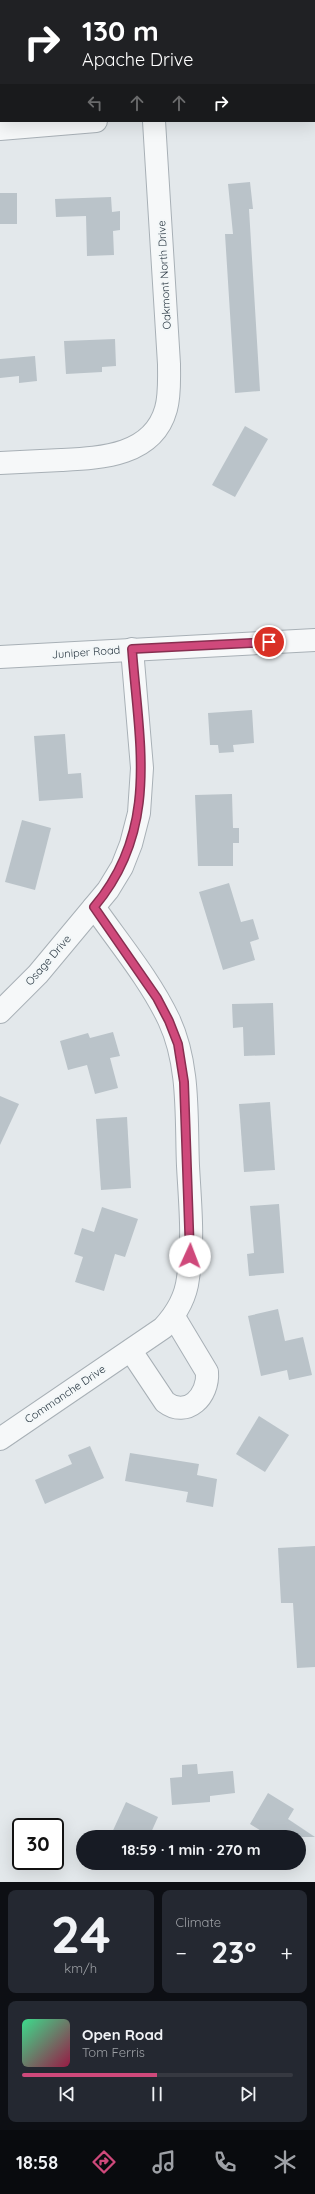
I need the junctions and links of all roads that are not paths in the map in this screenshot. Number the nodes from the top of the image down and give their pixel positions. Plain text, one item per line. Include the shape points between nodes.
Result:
1 (82, 122) edge
2 (154, 122) edge
3 (0, 128) edge
4 (0, 463) edge
5 (315, 640) edge
6 (132, 649) junction
7 (0, 658) edge
8 (94, 907) junction
9 (0, 1012) edge
10 (174, 1317) junction
11 (131, 1351) junction
12 (0, 1439) edge

1 - 3 street
2 - 4 street, Oakmont North Drive via 169,364 166,410 157,428 146,440 114,455
5 - 6 street, Juniper Road
6 - 7 street, Juniper Road
6 - 8 street, Osage Drive via 142,768 139,813 122,867
8 - 9 street, Osage Drive via 38,974
8 - 10 street via 157,998 178,1044 184,1082 191,1245 188,1279
10 - 11 street, Commanche Drive
10 - 11 street via 207,1372 208,1382 197,1401 187,1408 180,1409 165,1402
11 - 12 street, Commanche Drive

